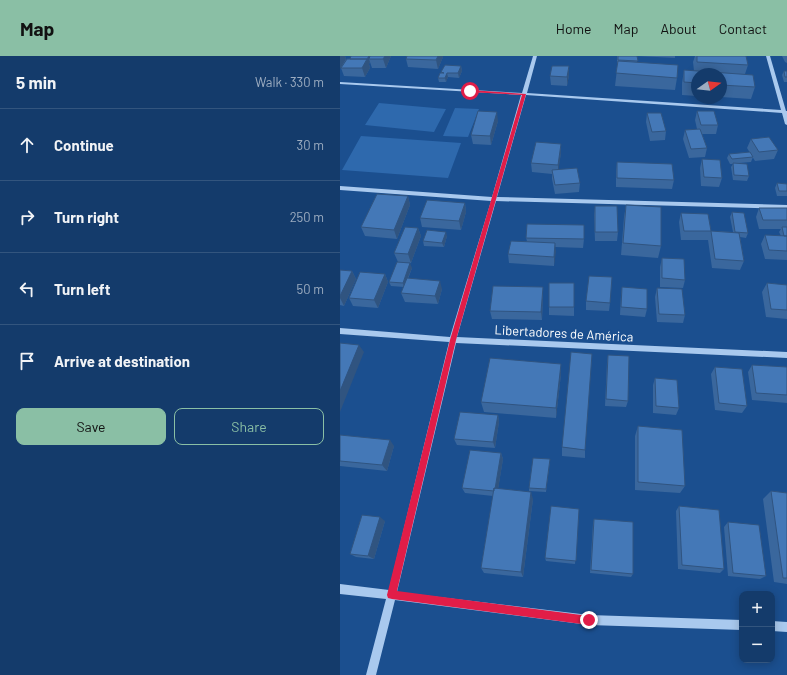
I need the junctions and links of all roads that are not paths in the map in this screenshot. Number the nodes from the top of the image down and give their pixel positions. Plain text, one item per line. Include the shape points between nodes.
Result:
1 (535, 56) edge
2 (768, 56) edge
3 (340, 83) edge
4 (524, 94) junction
5 (786, 112) edge
6 (787, 124) edge
7 (340, 188) edge
8 (493, 200) junction
9 (787, 207) edge
10 (340, 331) edge
11 (453, 340) junction
12 (787, 356) edge
13 (340, 589) edge
14 (392, 595) junction
15 (739, 625) edge
16 (775, 626) edge
17 (787, 627) edge
18 (371, 675) edge

1 - 4 street
2 - 5 street
3 - 4 street
4 - 5 street
4 - 8 street
5 - 6 street
7 - 8 street
8 - 9 street
8 - 11 street
10 - 11 street, Libertadores de América
11 - 12 street, Libertadores de América
11 - 14 street
13 - 14 street
14 - 15 street via 589,620
14 - 18 street
16 - 17 street

